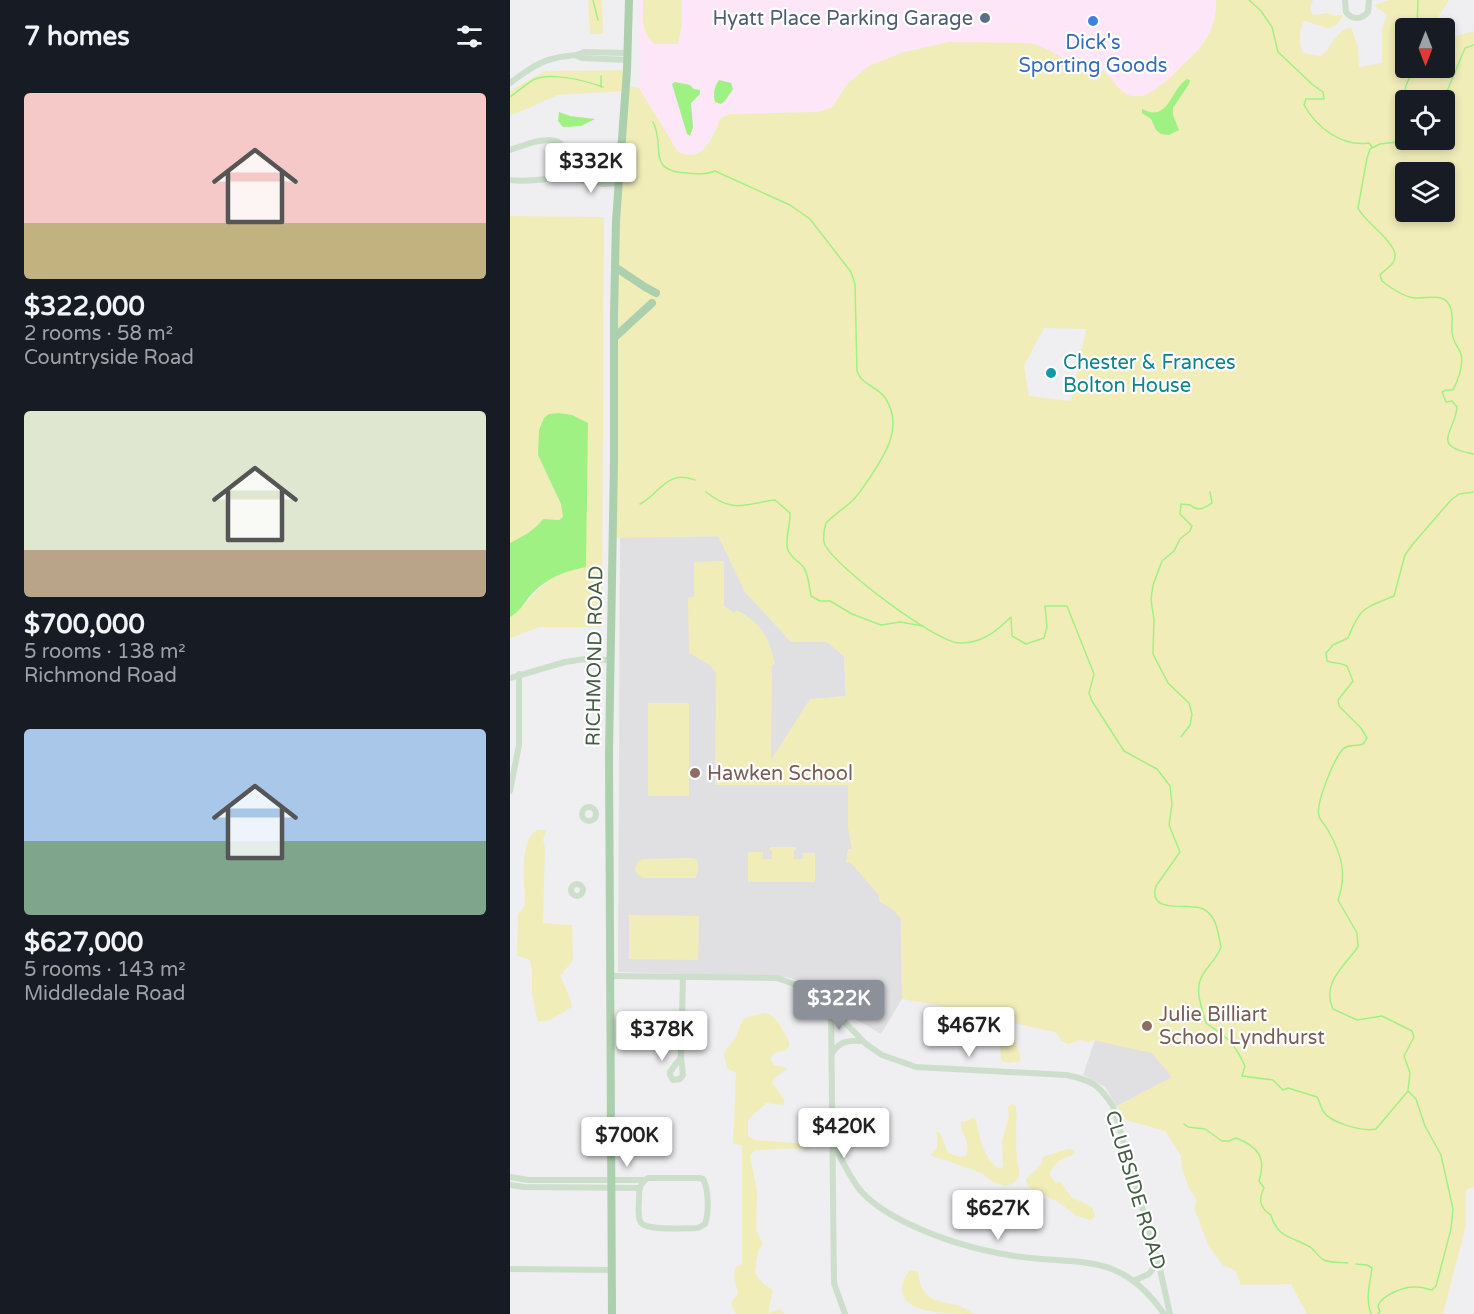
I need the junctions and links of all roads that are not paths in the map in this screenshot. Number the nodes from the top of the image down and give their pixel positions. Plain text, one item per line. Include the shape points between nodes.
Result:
1 (628, 0) edge
2 (1345, 0) edge
3 (1369, 0) edge
4 (628, 56) junction
5 (510, 83) edge
6 (510, 150) edge
7 (565, 178) junction
8 (510, 180) edge
9 (618, 183) junction
10 (615, 267) junction
11 (656, 293) dead end
12 (652, 303) dead end
13 (615, 337) junction
14 (611, 660) junction
15 (519, 674) junction
16 (510, 678) edge
17 (510, 791) edge
18 (595, 813) dead end
19 (609, 814) junction
20 (609, 976) junction
21 (682, 977) junction
22 (831, 1008) junction
23 (863, 1041) junction
24 (831, 1054) junction
25 (681, 1057) dead end
26 (832, 1142) junction
27 (510, 1177) edge
28 (644, 1180) junction
29 (611, 1184) junction
30 (510, 1185) edge
31 (639, 1188) junction
32 (1158, 1261) junction
33 (510, 1269) edge
34 (612, 1270) junction
35 (1133, 1281) junction
36 (612, 1314) edge
37 (845, 1314) edge
38 (1164, 1314) edge
39 (1170, 1314) edge

1 - 4 main road, RICHMOND ROAD
2 - 3 street via 1346,12 1357,18 1368,12
4 - 5 street via 584,52 556,58
4 - 9 main road, RICHMOND ROAD
6 - 7 street via 543,140 559,141 567,153
7 - 8 street
7 - 9 street via 580,174 607,177
9 - 10 main road, RICHMOND ROAD
10 - 11 main road
10 - 13 main road, RICHMOND ROAD
12 - 13 main road
13 - 14 main road, RICHMOND ROAD
14 - 15 street via 565,662
14 - 19 main road, RICHMOND ROAD
15 - 16 street
15 - 17 street via 519,745
18 - 19 street
19 - 20 main road, RICHMOND ROAD
20 - 21 street, CLUBSIDE ROAD
20 - 29 main road, RICHMOND ROAD
21 - 22 street, CLUBSIDE ROAD via 777,978 808,989
21 - 25 street
22 - 23 street, CLUBSIDE ROAD
22 - 24 street
23 - 24 street via 843,1042
23 - 32 street, CLUBSIDE ROAD via 882,1056 916,1067 1066,1075 1085,1078 1101,1088 1113,1106
24 - 26 street
26 - 35 street via 861,1191 892,1216 927,1233 982,1250 1083,1261 1104,1266
26 - 37 street via 834,1283
27 - 29 street
28 - 29 street
28 - 31 street
28 - 31 street via 703,1179 705,1224 698,1228 644,1225 639,1218
29 - 30 street
29 - 31 street
29 - 34 main road, RICHMOND ROAD
32 - 35 street via 1149,1274
32 - 39 street, CLUBSIDE ROAD
33 - 34 street
34 - 36 main road, RICHMOND ROAD
35 - 38 street

